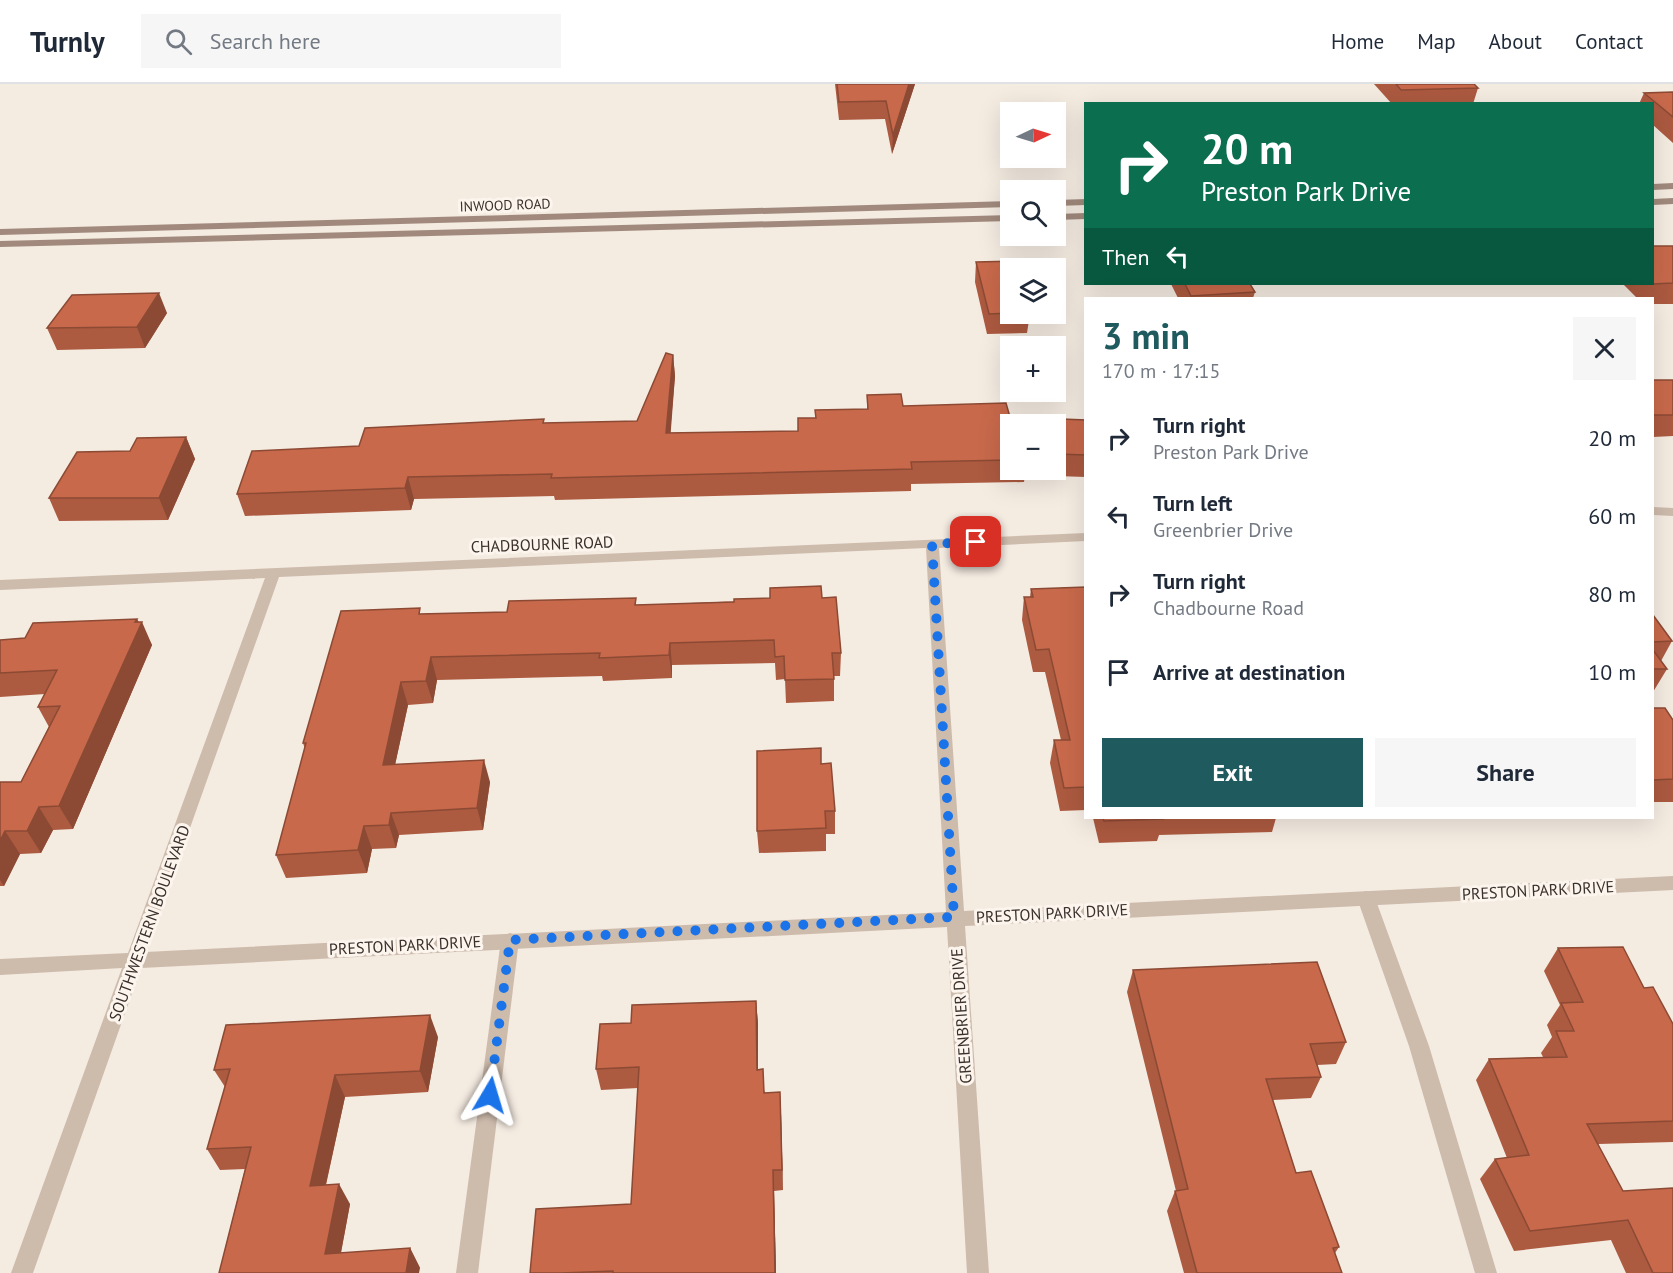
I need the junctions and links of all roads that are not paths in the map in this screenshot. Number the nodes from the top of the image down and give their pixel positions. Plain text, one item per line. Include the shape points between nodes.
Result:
1 (1673, 186) edge
2 (1654, 187) edge
3 (1673, 201) edge
4 (1084, 202) edge
5 (1654, 202) edge
6 (1066, 203) edge
7 (1000, 204) edge
8 (896, 207) junction
9 (1084, 216) edge
10 (1066, 217) edge
11 (1000, 218) edge
12 (898, 221) junction
13 (267, 225) junction
14 (0, 232) edge
15 (260, 238) junction
16 (0, 244) edge
17 (1654, 511) edge
18 (1673, 512) edge
19 (1084, 537) edge
20 (932, 544) junction
21 (274, 572) junction
22 (0, 585) edge
23 (1673, 883) edge
24 (1366, 898) junction
25 (954, 917) junction
26 (510, 940) junction
27 (136, 959) junction
28 (0, 967) edge
29 (22, 1273) edge
30 (467, 1273) edge
31 (978, 1273) edge
32 (1486, 1273) edge

1 - 2 main road
3 - 5 main road
4 - 6 main road
7 - 8 main road, INWOOD ROAD
8 - 12 main road
8 - 13 main road, INWOOD ROAD
9 - 10 main road
11 - 12 main road, INWOOD ROAD
12 - 15 main road, INWOOD ROAD
13 - 14 main road, INWOOD ROAD
13 - 15 main road
15 - 16 main road, INWOOD ROAD
17 - 18 street
19 - 20 street, CHADBOURNE ROAD
20 - 21 street, CHADBOURNE ROAD
20 - 25 street, GREENBRIER DRIVE
21 - 22 street, CHADBOURNE ROAD
21 - 27 street, SOUTHWESTERN BOULEVARD
23 - 24 street, PRESTON PARK DRIVE
24 - 25 street, PRESTON PARK DRIVE
24 - 32 street via 1419,1046
25 - 26 street, PRESTON PARK DRIVE
25 - 31 street, GREENBRIER DRIVE
26 - 27 street, PRESTON PARK DRIVE
26 - 30 street
27 - 28 street, PRESTON PARK DRIVE
27 - 29 street, SOUTHWESTERN BOULEVARD

